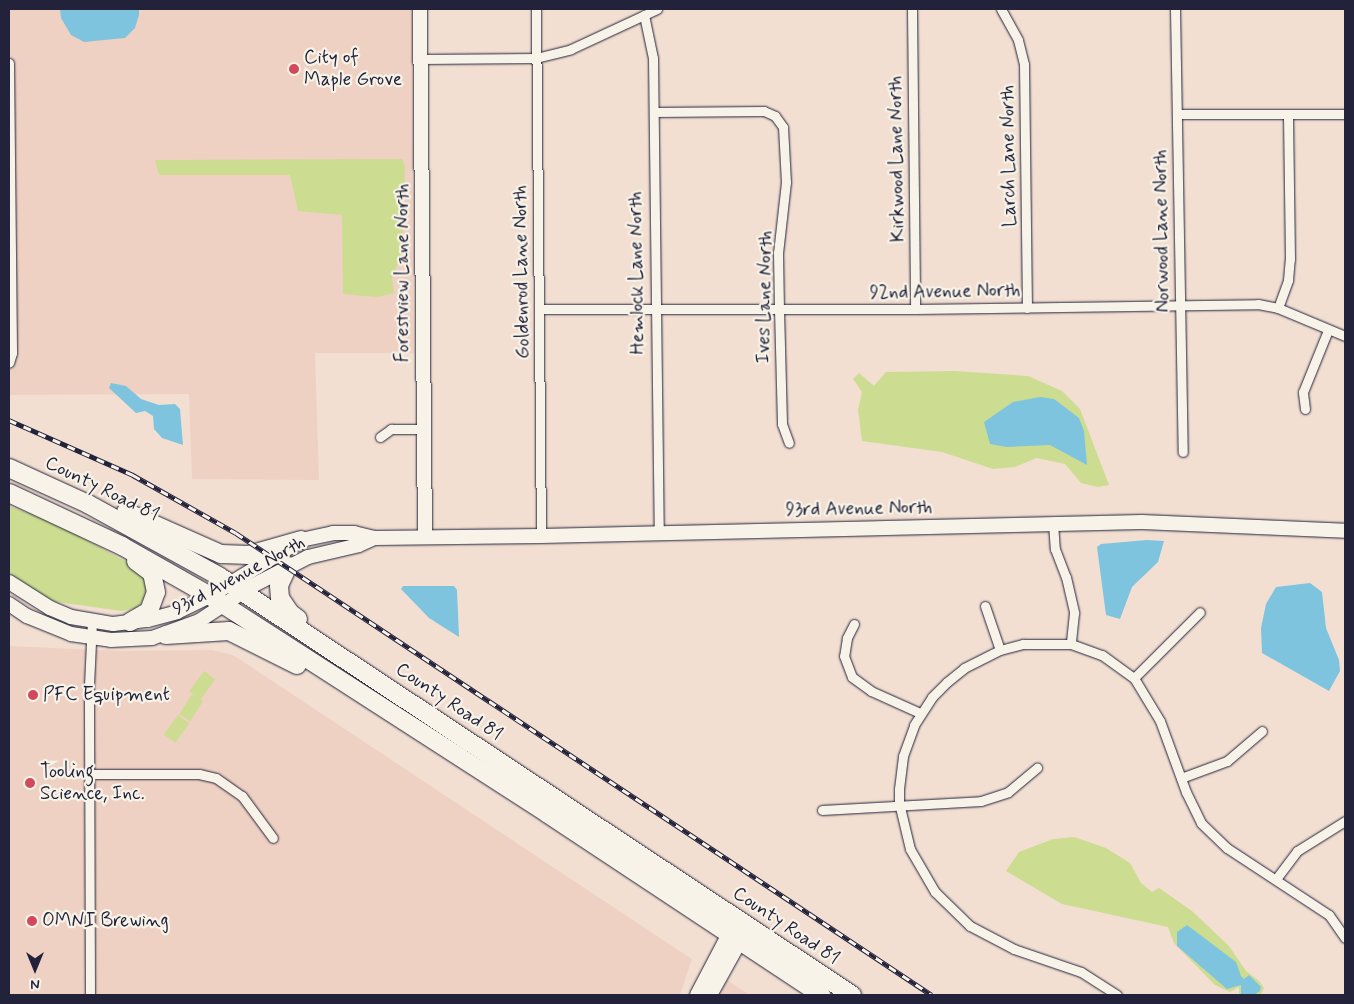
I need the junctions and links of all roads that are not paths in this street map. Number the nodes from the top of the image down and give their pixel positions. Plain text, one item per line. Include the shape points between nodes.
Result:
1 (420, 9) edge
2 (536, 9) edge
3 (657, 9) edge
4 (912, 9) edge
5 (1001, 9) edge
6 (1175, 9) edge
7 (644, 15) junction
8 (536, 58) junction
9 (421, 59) junction
10 (10, 63) edge
11 (654, 112) junction
12 (1177, 114) junction
13 (1288, 114) junction
14 (1345, 114) edge
15 (1179, 306) junction
16 (1028, 308) junction
17 (1278, 308) junction
18 (539, 309) junction
19 (656, 309) junction
20 (915, 309) junction
21 (778, 310) junction
22 (1328, 330) junction
23 (1345, 336) edge
24 (9, 363) edge
25 (1306, 409) dead end
26 (423, 429) junction
27 (380, 437) dead end
28 (789, 443) dead end
29 (1183, 452) dead end
30 (9, 468) edge
31 (31, 478) junction
32 (9, 493) edge
33 (76, 522) junction
34 (1053, 524) junction
35 (1345, 531) edge
36 (659, 532) junction
37 (425, 536) junction
38 (541, 536) junction
39 (374, 538) junction
40 (301, 540) junction
41 (288, 566) junction
42 (9, 582) edge
43 (229, 582) junction
44 (244, 592) junction
45 (217, 601) junction
46 (9, 604) edge
47 (985, 606) dead end
48 (1200, 612) dead end
49 (92, 621) junction
50 (130, 622) junction
51 (854, 624) dead end
52 (166, 635) junction
53 (90, 638) junction
54 (1071, 644) junction
55 (1000, 650) junction
56 (1134, 678) junction
57 (390, 688) junction
58 (364, 696) junction
59 (920, 713) junction
60 (1262, 731) dead end
61 (1037, 768) dead end
62 (89, 774) junction
63 (1181, 778) junction
64 (899, 803) junction
65 (822, 810) dead end
66 (1345, 821) edge
67 (273, 838) dead end
68 (1276, 879) junction
69 (739, 930) junction
70 (1345, 938) edge
71 (90, 995) edge
72 (696, 995) edge
73 (710, 995) edge
74 (821, 995) edge
75 (852, 995) edge
76 (1117, 995) edge

1 - 9 street, Forestview Lane North
2 - 8 street, Goldenrod Lane North
3 - 7 street
4 - 20 street, Kirkwood Lane North
5 - 16 street, Larch Lane North via 1018,40 1024,64
6 - 12 street, Norwood Lane North
7 - 8 street via 571,49
7 - 11 street, Hemlock Lane North via 652,46
8 - 9 street
8 - 18 street, Goldenrod Lane North
9 - 26 street, Forestview Lane North
10 - 24 street via 12,353
11 - 19 street, Hemlock Lane North
11 - 21 street, Ives Lane North via 764,111 780,121 786,133 786,182 778,253
12 - 13 street
12 - 15 street, Norwood Lane North
13 - 14 street
13 - 17 street via 1290,259 1288,280
15 - 16 street, 92nd Avenue North
15 - 17 street, 92nd Avenue North via 1258,304
15 - 29 street, Norwood Lane North
16 - 20 street, 92nd Avenue North
17 - 22 street, 92nd Avenue North
18 - 19 street, 92nd Avenue North
18 - 38 street, Goldenrod Lane North
19 - 21 street, 92nd Avenue North
19 - 36 street, Hemlock Lane North
20 - 21 street, 92nd Avenue North
21 - 28 street, Ives Lane North via 782,424
22 - 23 street, 92nd Avenue North
22 - 25 street via 1303,392
26 - 27 street via 390,429
26 - 37 street, Forestview Lane North
30 - 31 highway, County Road 81
31 - 40 highway via 81,491 221,554 249,555
31 - 43 highway, County Road 81 via 134,528
32 - 33 highway, County Road 81
33 - 45 highway, County Road 81
33 - 50 highway via 88,536 152,573 156,582 154,602 145,614
34 - 35 street, 93rd Avenue North via 1184,523
34 - 36 street, 93rd Avenue North
34 - 54 street via 1056,549 1074,612
36 - 38 street, 93rd Avenue North
37 - 38 street, 93rd Avenue North
37 - 39 street, 93rd Avenue North
39 - 40 street, 93rd Avenue North via 354,533 333,533
39 - 41 street, 93rd Avenue North
40 - 43 street, 93rd Avenue North
41 - 44 street, 93rd Avenue North
41 - 57 highway via 279,590 283,606 366,664
42 - 49 street, 93rd Avenue North via 50,608
43 - 44 highway, County Road 81
43 - 45 street, 93rd Avenue North
44 - 45 street, 93rd Avenue North
44 - 57 highway, County Road 81
45 - 50 street, 93rd Avenue North via 160,618
45 - 52 street, 93rd Avenue North via 200,621
45 - 58 highway, County Road 81
46 - 53 street, 93rd Avenue North via 49,627
47 - 55 street
48 - 56 street
49 - 50 street, 93rd Avenue North
49 - 53 street
51 - 59 street via 844,656 852,677 871,691
52 - 53 street, 93rd Avenue North via 131,640
52 - 58 highway via 229,631
53 - 62 street
54 - 55 street via 1023,644
54 - 56 street via 1102,655
55 - 59 street via 964,668
56 - 63 street via 1152,704
57 - 69 highway, County Road 81
58 - 69 highway, County Road 81
59 - 64 street via 904,756
60 - 63 street via 1227,761
61 - 64 street via 1008,792 995,798
62 - 67 street via 199,774 216,778 242,796
62 - 71 street
63 - 68 street via 1192,809 1213,837
64 - 65 street
64 - 76 street via 910,849 935,892 951,910 991,939 1081,972
66 - 68 street via 1296,851
68 - 70 street via 1329,915
69 - 72 street
69 - 73 street
69 - 74 highway, County Road 81
69 - 75 highway, County Road 81

